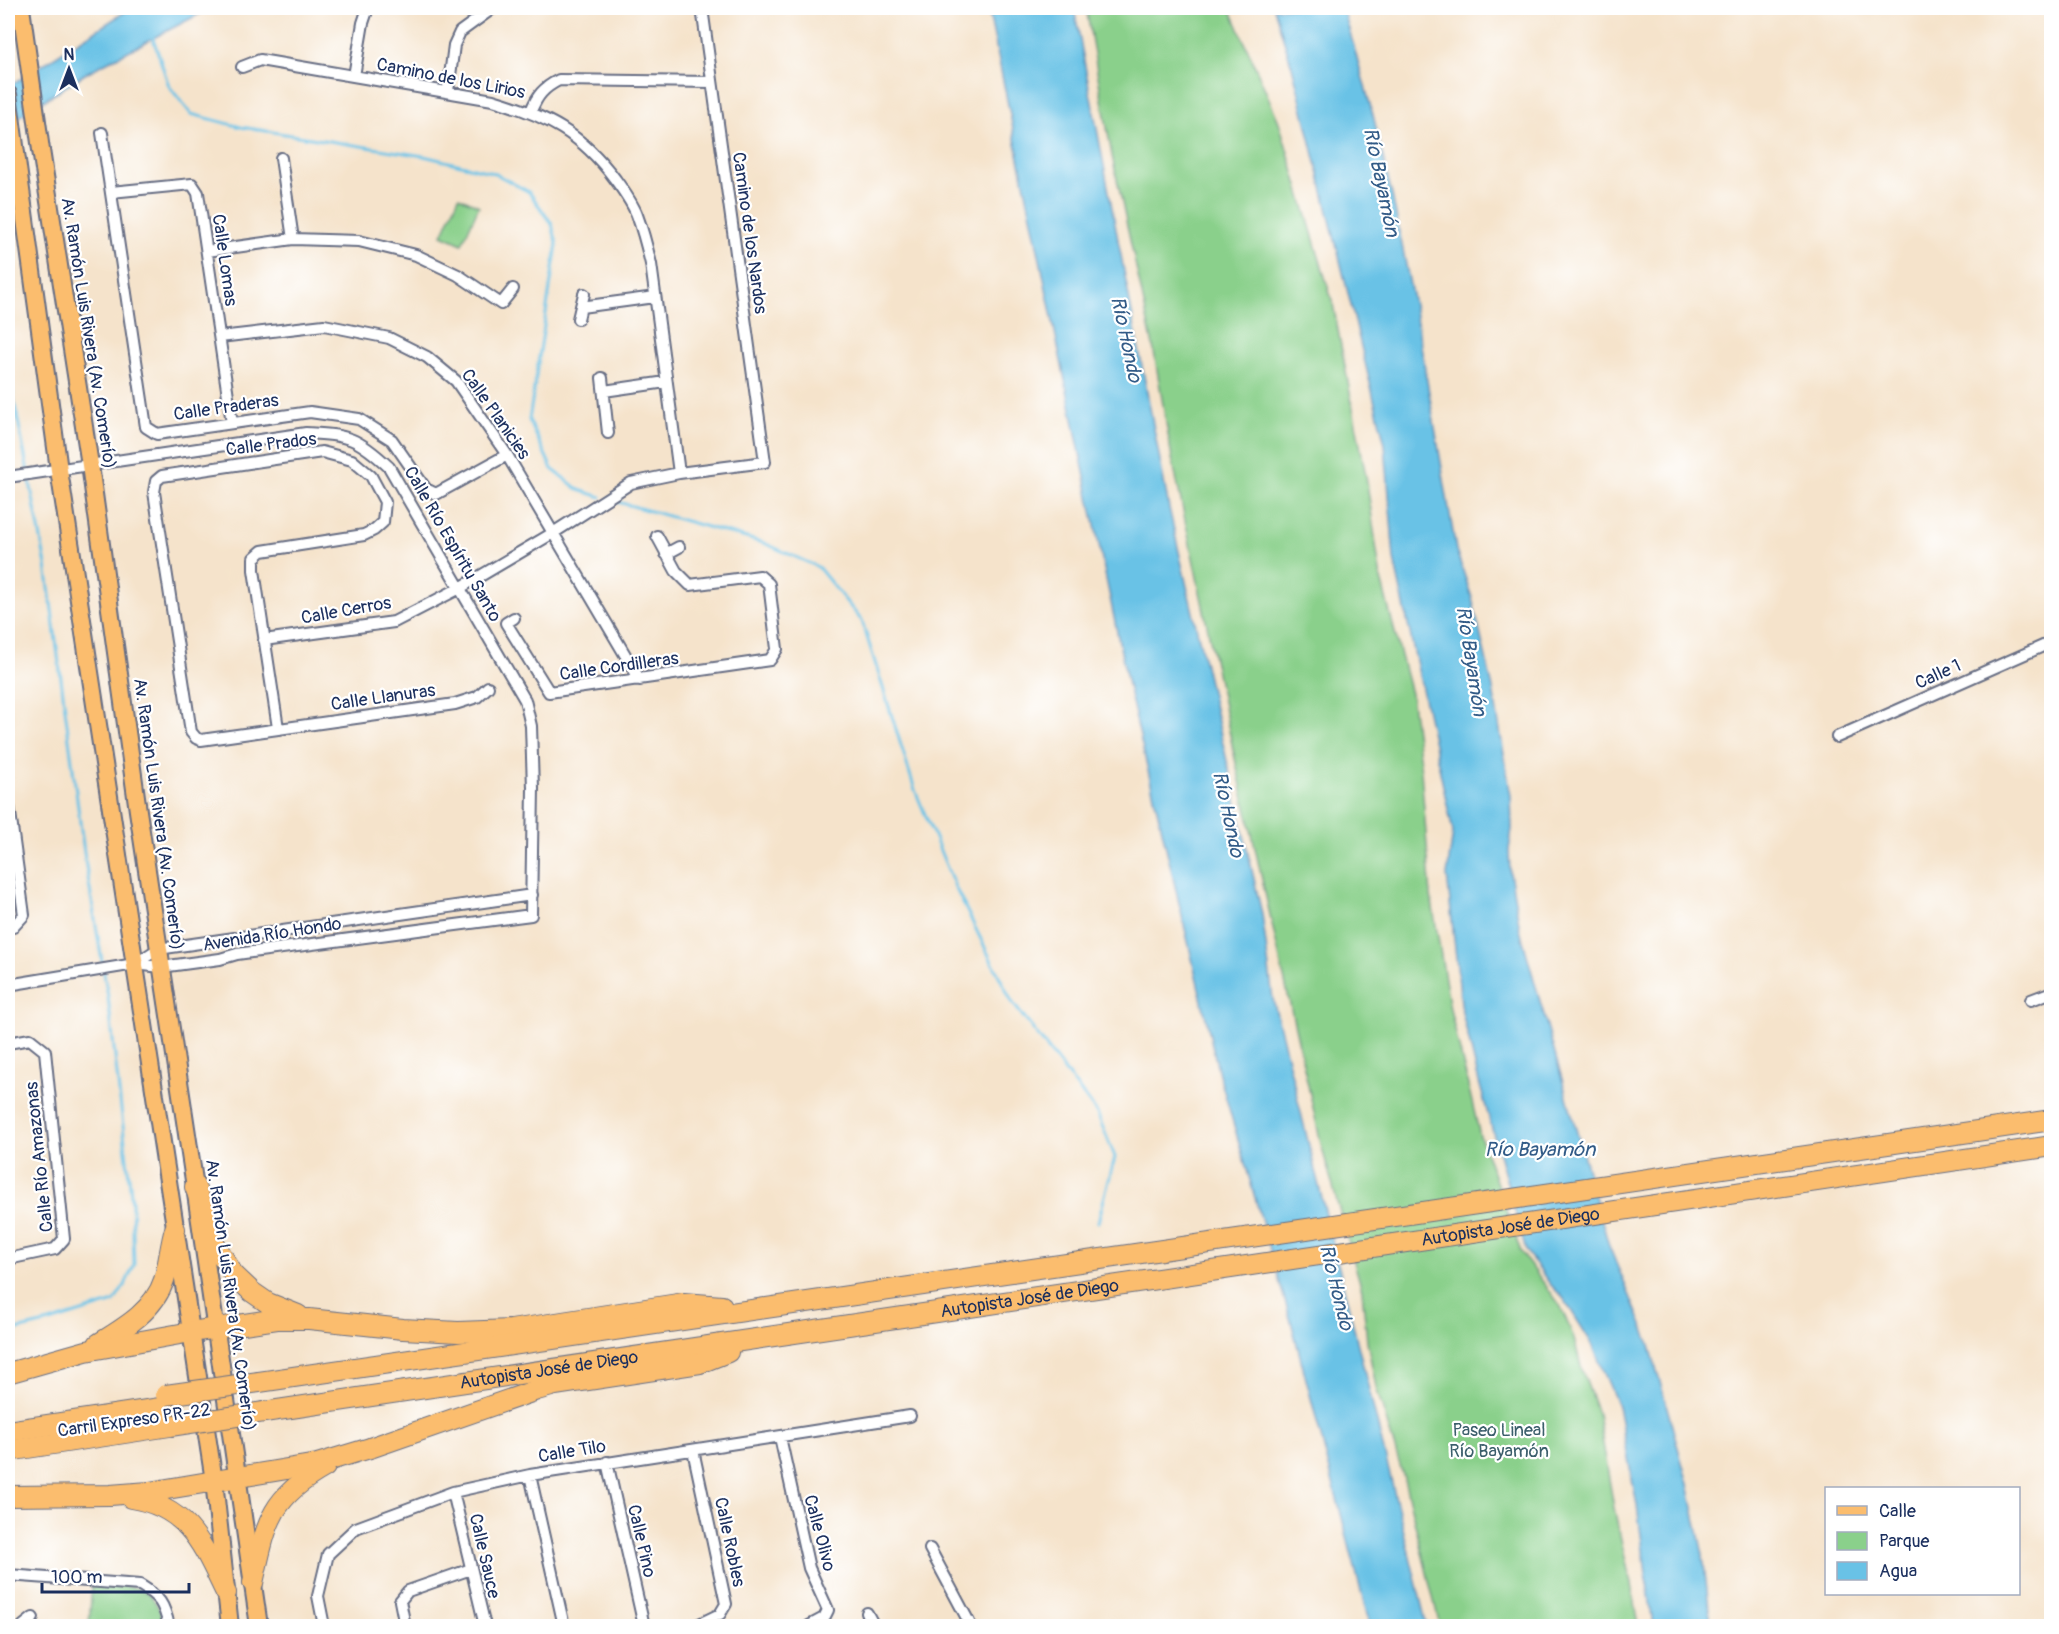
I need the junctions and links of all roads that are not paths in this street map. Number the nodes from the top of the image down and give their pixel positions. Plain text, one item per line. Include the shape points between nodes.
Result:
1 (21, 8) edge
2 (368, 8) edge
3 (493, 8) edge
4 (702, 8) edge
5 (242, 67) dead end
6 (354, 76) junction
7 (712, 82) junction
8 (448, 91) junction
9 (8, 94) edge
10 (531, 111) junction
11 (102, 133) dead end
12 (281, 158) dead end
13 (295, 170) dead end
14 (283, 172) junction
15 (111, 192) junction
16 (293, 239) junction
17 (207, 251) junction
18 (513, 289) dead end
19 (584, 294) dead end
20 (655, 297) junction
21 (581, 307) junction
22 (578, 319) dead end
23 (220, 337) junction
24 (602, 378) dead end
25 (666, 382) junction
26 (604, 391) junction
27 (232, 423) junction
28 (608, 433) dead end
29 (507, 455) junction
30 (765, 462) joint
31 (90, 465) junction
32 (59, 470) junction
33 (679, 473) junction
34 (9, 477) edge
35 (554, 531) junction
36 (657, 536) dead end
37 (679, 547) dead end
38 (666, 554) junction
39 (460, 588) junction
40 (514, 618) dead end
41 (264, 640) junction
42 (2052, 642) edge
43 (640, 680) junction
44 (488, 687) dead end
45 (278, 728) junction
46 (1837, 737) dead end
47 (8, 798) edge
48 (532, 895) junction
49 (531, 915) joint
50 (8, 928) edge
51 (158, 949) junction
52 (135, 964) junction
53 (160, 967) junction
54 (8, 985) edge
55 (2052, 992) edge
56 (2031, 1000) dead end
57 (8, 1043) edge
58 (2052, 1120) edge
59 (2052, 1146) edge
60 (195, 1187) junction
61 (176, 1229) junction
62 (8, 1259) edge
63 (1156, 1278) junction
64 (816, 1300) junction
65 (755, 1309) junction
66 (309, 1319) junction
67 (216, 1328) junction
68 (191, 1332) junction
69 (761, 1339) junction
70 (86, 1351) junction
71 (8, 1373) edge
72 (261, 1397) junction
73 (168, 1411) junction
74 (910, 1416) dead end
75 (8, 1418) edge
76 (8, 1431) edge
77 (780, 1437) junction
78 (8, 1438) edge
79 (693, 1450) junction
80 (8, 1451) edge
81 (345, 1456) junction
82 (607, 1462) junction
83 (530, 1475) junction
84 (237, 1476) junction
85 (214, 1481) junction
86 (453, 1492) junction
87 (110, 1495) junction
88 (8, 1496) edge
89 (930, 1549) dead end
90 (471, 1569) junction
91 (8, 1575) edge
92 (253, 1583) junction
93 (226, 1593) junction
94 (867, 1613) dead end
95 (33, 1618) dead end
96 (21, 1623) edge
97 (169, 1626) edge
98 (230, 1626) edge
99 (260, 1626) edge
100 (324, 1626) edge
101 (405, 1626) edge
102 (485, 1626) edge
103 (564, 1626) edge
104 (644, 1626) edge
105 (695, 1626) edge
106 (809, 1626) edge
107 (874, 1626) edge
108 (970, 1626) edge

1 - 31 main road, Av. Ramón Luis Rivera (Av. Comerío)
2 - 6 street
3 - 8 street via 460,32 454,45
4 - 7 street, Camino de los Nardos
5 - 6 street, Camino de los Lirios via 260,60
6 - 8 street, Camino de los Lirios
7 - 10 street via 559,80 545,87
7 - 30 street, Camino de los Nardos
8 - 10 street, Camino de los Lirios
9 - 32 main road
10 - 20 street, Camino de los Lirios via 584,144 622,189 644,235
11 - 15 street, Calle Praderas
12 - 14 street
13 - 14 street
14 - 16 street
15 - 17 street, Calle Lomas via 192,184 198,193
15 - 27 street, Calle Praderas via 146,427 158,434
16 - 17 street
16 - 18 street via 359,241 416,255 458,274 501,304
17 - 23 street, Calle Lomas
19 - 21 street
20 - 21 street
20 - 25 street, Camino de los Lirios
21 - 22 street
23 - 27 street, Calle Lomas
23 - 29 street, Calle Planicies via 324,325 389,338 427,357 456,381
24 - 26 street
25 - 26 street
25 - 33 street, Camino de los Lirios
26 - 28 street
27 - 29 street, Calle Praderas via 310,412 359,419 392,440 426,489 436,494
29 - 35 street, Calle Planicies
30 - 33 street, Calle Cerros
31 - 32 street, Calle Río Espíritu Santo
31 - 39 street, Calle Río Espíritu Santo via 306,433 342,435 368,447 389,467
31 - 51 main road, Av. Ramón Luis Rivera (Av. Comerío)
32 - 34 street, Calle Río Espíritu Santo
32 - 52 main road
33 - 35 street, Calle Cerros via 631,483
35 - 39 street, Calle Cerros
35 - 43 street, Calle Planicies
36 - 38 street
37 - 38 street
38 - 43 street, Calle Cordilleras via 690,585 760,576 769,584 777,649 770,660 748,665
39 - 41 street, Calle Cerros via 394,622
39 - 48 street, Calle Río Espíritu Santo via 525,700 531,726
40 - 43 street, Calle Cordilleras via 506,623 549,692
41 - 45 street, Calle Prados
41 - 45 street, Calle Prados via 254,564 258,553 364,536 383,522 386,502 371,476 352,460 322,452 162,476 156,481 154,492 191,732 201,740
42 - 46 street, Calle 1
44 - 45 street, Calle Llanuras via 477,697 455,704
47 - 50 street via 24,915
48 - 49 street, Calle Río Espíritu Santo
48 - 51 street, Avenida Río Hondo
49 - 53 street, Avenida Río Hondo
51 - 52 street, Avenida Río Hondo
51 - 53 main road, Av. Ramón Luis Rivera (Av. Comerío)
52 - 53 street, Avenida Río Hondo
52 - 54 street
52 - 61 main road
53 - 60 main road, Av. Ramón Luis Rivera (Av. Comerío)
55 - 56 street
57 - 62 street, Calle Río Amazonas via 30,1039 45,1051 64,1239 55,1249
58 - 64 highway, Autopista José de Diego
59 - 63 highway, Autopista José de Diego
60 - 66 highway via 213,1241 233,1274 268,1303
60 - 67 main road, Av. Ramón Luis Rivera (Av. Comerío)
61 - 68 main road
61 - 70 highway via 164,1281 150,1305 126,1327
63 - 69 highway, Autopista José de Diego
63 - 72 highway via 1064,1284
64 - 65 highway, Autopista José de Diego
64 - 72 highway via 758,1319
65 - 66 highway via 684,1303 486,1331 403,1329
65 - 72 highway, Autopista José de Diego
66 - 67 highway via 277,1319
67 - 68 highway
67 - 84 main road, Av. Ramón Luis Rivera (Av. Comerío)
68 - 70 highway
68 - 85 main road
69 - 72 highway, Autopista José de Diego
69 - 81 highway via 700,1363 537,1390
70 - 71 highway
72 - 73 highway, Autopista José de Diego, bridge
72 - 73 highway, Autopista José de Diego, bridge
73 - 75 highway, Autopista José de Diego
73 - 76 highway, Carril Expreso PR-22
73 - 78 highway, Carril Expreso PR-22
73 - 80 highway, Autopista José de Diego
74 - 77 street, Calle Tilo
77 - 79 street, Calle Tilo
77 - 106 street, Calle Olivo via 809,1568 828,1610 824,1618
79 - 82 street, Calle Tilo
79 - 105 street, Calle Robles via 726,1604 720,1614
81 - 84 highway
81 - 92 highway via 296,1484 284,1497 270,1520
82 - 83 street, Calle Tilo
82 - 104 street, Calle Pino
83 - 86 street, Calle Tilo
83 - 103 street
84 - 85 highway
84 - 92 main road, Av. Ramón Luis Rivera (Av. Comerío)
85 - 87 highway
85 - 93 main road
86 - 90 street, Calle Sauce
86 - 100 street, Calle Tilo via 356,1528 328,1554 318,1596
87 - 88 highway
87 - 93 highway via 156,1505 184,1523 207,1553
89 - 108 street
90 - 101 street via 408,1591 400,1601
90 - 102 street, Calle Sauce
91 - 97 street via 140,1585 156,1595
92 - 99 main road, Av. Ramón Luis Rivera (Av. Comerío)
93 - 98 main road
94 - 107 street
95 - 96 street

